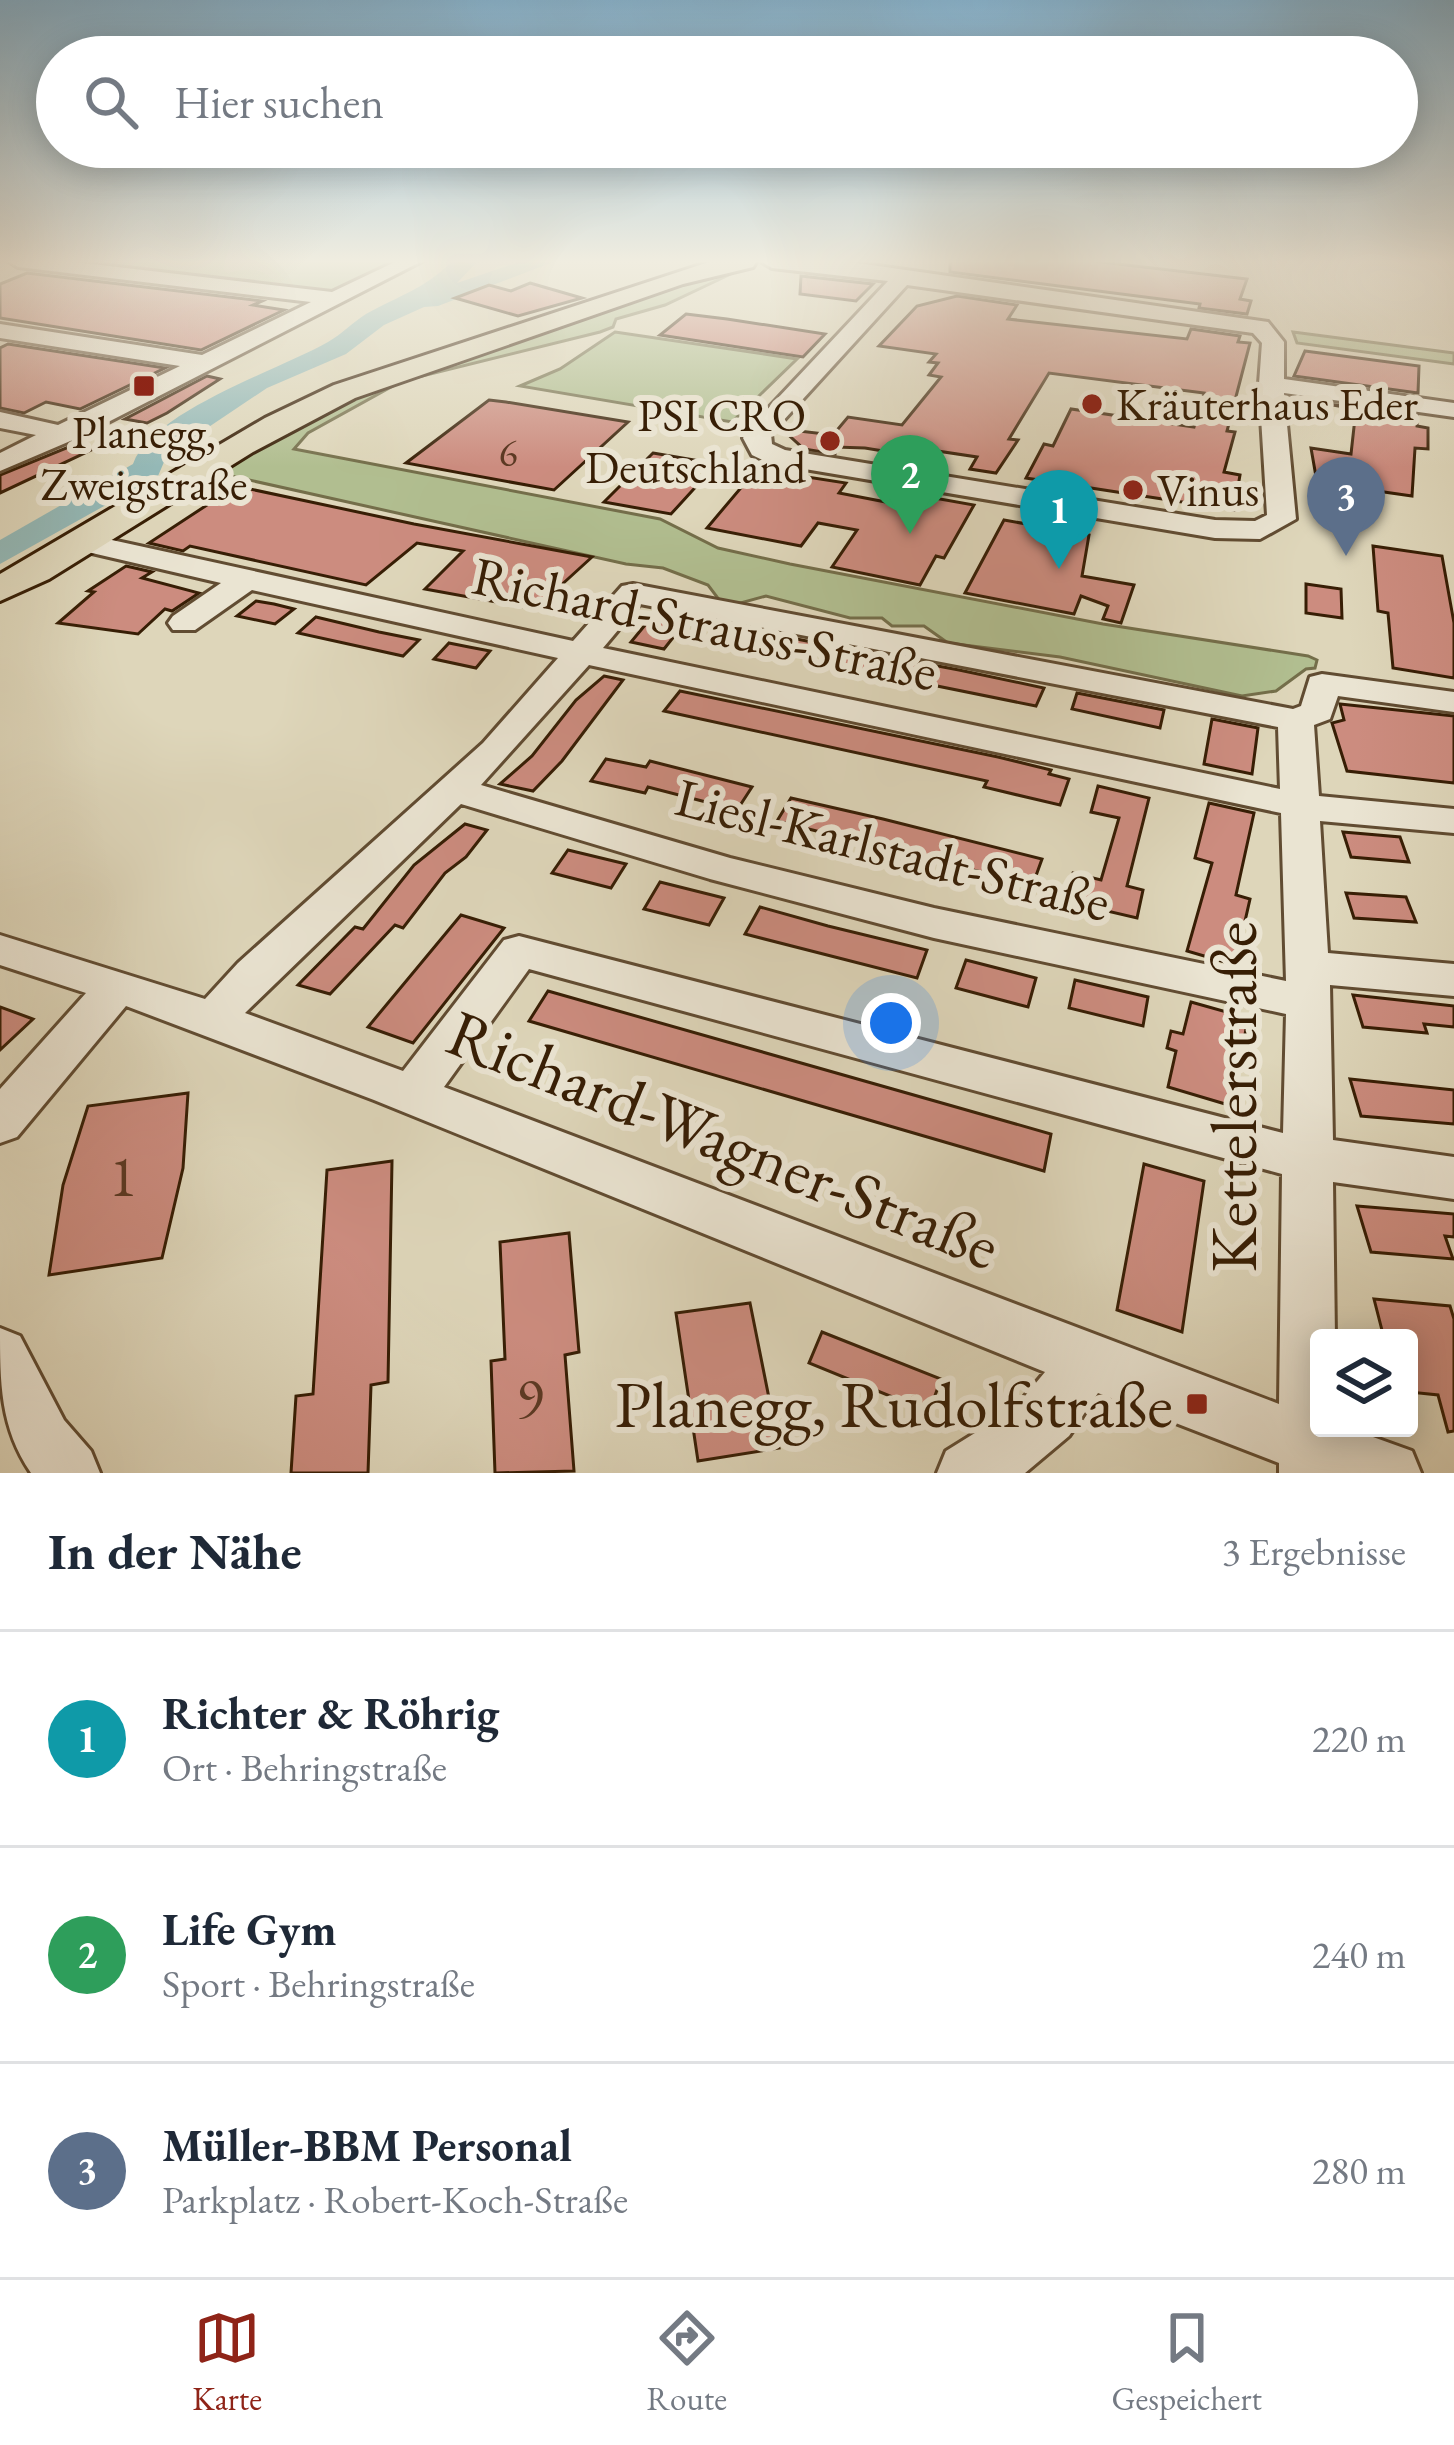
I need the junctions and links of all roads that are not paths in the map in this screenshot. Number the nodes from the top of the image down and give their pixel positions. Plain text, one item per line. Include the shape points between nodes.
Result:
1 (275, 330) edge
2 (520, 330) edge
3 (851, 330) edge
4 (1262, 330) edge
5 (0, 331) edge
6 (208, 363) junction
7 (1271, 384) junction
8 (1454, 410) edge
9 (0, 420) edge
10 (66, 434) junction
11 (0, 463) edge
12 (89, 544) junction
13 (244, 580) junction
14 (0, 589) edge
15 (184, 623) dead end
16 (583, 653) junction
17 (1454, 702) edge
18 (1296, 721) junction
19 (456, 790) junction
20 (1300, 805) junction
21 (1454, 821) edge
22 (0, 950) edge
23 (1454, 980) edge
24 (1308, 984) junction
25 (118, 985) junction
26 (214, 1018) junction
27 (414, 1092) junction
28 (0, 1123) edge
29 (1306, 1159) junction
30 (1454, 1178) edge
31 (0, 1355) edge
32 (1084, 1362) junction
33 (1309, 1459) edge
34 (69, 1473) edge
35 (968, 1473) edge
36 (1390, 1473) edge

1 - 6 street
2 - 12 main road via 323,401
3 - 7 street via 761,430 761,449 1214,529 1269,528 1282,519
4 - 7 street via 1273,342
5 - 6 street
6 - 10 street
7 - 8 street
9 - 10 street
10 - 11 street
12 - 13 street, Richard-Strauss-Straße
12 - 14 main road
13 - 15 street
13 - 16 street, Richard-Strauss-Straße
16 - 18 street via 633,593
16 - 19 street
16 - 20 street, Richard-Strauss-Straße
17 - 18 street via 1322,684 1318,712
18 - 20 street, Kettelerstraße
19 - 24 street, Liesl-Karlstadt-Straße via 934,922
19 - 26 street
20 - 21 street, Richard-Strauss-Straße
20 - 24 street, Kettelerstraße
22 - 25 street, Richard-Wagner-Straße
23 - 24 street, Liesl-Karlstadt-Straße
24 - 29 street, Kettelerstraße
25 - 26 street, Richard-Wagner-Straße
25 - 28 street
26 - 27 street, Richard-Wagner-Straße
27 - 29 street via 519,951
27 - 32 street, Richard-Wagner-Straße
29 - 30 street
29 - 33 street, Kettelerstraße
31 - 34 street
32 - 33 street, Richard-Wagner-Straße
32 - 35 street via 1031,1438
33 - 36 street, Richard-Wagner-Straße

